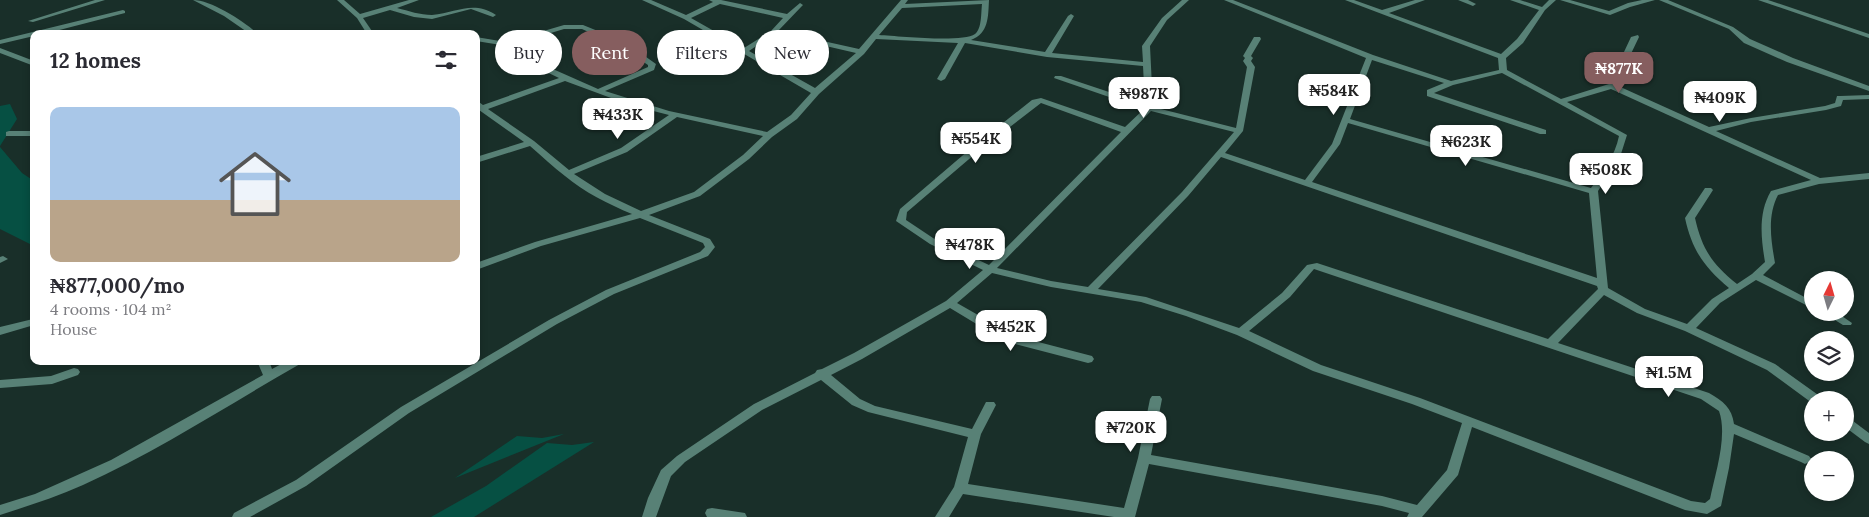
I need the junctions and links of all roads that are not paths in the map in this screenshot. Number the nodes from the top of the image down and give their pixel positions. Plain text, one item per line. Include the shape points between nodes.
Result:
1 (102, 0) edge
2 (196, 0) edge
3 (340, 0) edge
4 (416, 0) edge
5 (645, 0) edge
6 (1186, 0) edge
7 (1226, 0) edge
8 (1348, 0) edge
9 (1422, 0) edge
10 (1461, 0) edge
11 (1513, 0) edge
12 (1554, 0) edge
13 (1563, 0) edge
14 (1652, 0) edge
15 (1662, 0) edge
16 (1761, 0) edge
17 (715, 1) edge
18 (986, 1) edge
19 (902, 3) edge
20 (1472, 4) dead end
21 (800, 5) dead end
22 (392, 8) junction
23 (1543, 9) junction
24 (123, 12) dead end
25 (1384, 12) junction
26 (493, 16) dead end
27 (1070, 16) dead end
28 (359, 17) junction
29 (789, 17) junction
30 (686, 18) junction
31 (31, 21) dead end
32 (50, 30) edge
33 (248, 30) edge
34 (368, 30) edge
35 (554, 30) edge
36 (707, 30) edge
37 (775, 30) edge
38 (30, 35) edge
39 (1869, 36) edge
40 (1635, 37) dead end
41 (873, 38) junction
42 (1258, 39) dead end
43 (480, 40) edge
44 (963, 41) junction
45 (0, 42) edge
46 (495, 42) edge
47 (829, 45) edge
48 (0, 50) edge
49 (745, 52) edge
50 (860, 52) junction
51 (1047, 55) junction
52 (1370, 57) junction
53 (1502, 57) junction
54 (30, 62) edge
55 (1145, 64) junction
56 (1503, 71) junction
57 (560, 75) edge
58 (567, 78) junction
59 (1058, 78) dead end
60 (941, 79) dead end
61 (1451, 83) junction
62 (1612, 86) junction
63 (1869, 89) edge
64 (599, 91) junction
65 (816, 92) junction
66 (1869, 97) edge
67 (1561, 101) junction
68 (480, 105) edge
69 (480, 106) edge
70 (1149, 108) junction
71 (674, 116) junction
72 (1345, 120) junction
73 (1708, 130) junction
74 (1127, 131) junction
75 (1239, 131) junction
76 (1542, 132) dead end
77 (30, 133) edge
78 (10, 134) dead end
79 (769, 135) junction
80 (531, 143) junction
81 (1220, 154) junction
82 (480, 159) edge
83 (567, 174) junction
84 (1869, 176) edge
85 (1819, 181) junction
86 (1307, 184) junction
87 (1708, 190) dead end
88 (1593, 191) junction
89 (639, 215) junction
90 (480, 266) edge
91 (990, 269) junction
92 (1756, 276) junction
93 (1603, 287) junction
94 (1092, 289) junction
95 (1737, 289) junction
96 (1804, 301) edge
97 (950, 303) junction
98 (1843, 321) edge
99 (30, 323) edge
100 (1847, 323) dead end
101 (1689, 329) junction
102 (0, 331) edge
103 (1241, 332) junction
104 (1551, 344) junction
105 (1088, 359) dead end
106 (480, 360) edge
107 (265, 365) edge
108 (289, 365) edge
109 (472, 365) edge
110 (74, 372) dead end
111 (821, 373) junction
112 (269, 376) junction
113 (0, 384) edge
114 (1804, 391) edge
115 (1156, 398) dead end
116 (990, 405) dead end
117 (1468, 422) junction
118 (1728, 428) junction
119 (1854, 428) edge
120 (975, 434) junction
121 (1869, 439) edge
122 (1144, 458) junction
123 (1804, 459) edge
124 (960, 488) junction
125 (0, 510) edge
126 (712, 513) dead end
127 (1416, 514) edge
128 (1129, 515) edge
129 (238, 517) edge
130 (649, 517) edge
131 (740, 517) edge
132 (942, 517) edge

1 - 31 street
2 - 33 street
3 - 28 street
4 - 22 street
5 - 30 street
6 - 55 street via 1164,19 1149,40
7 - 52 street
8 - 25 street
9 - 25 street
10 - 20 street
11 - 23 street
12 - 23 street
13 - 14 street via 1610,13
15 - 63 street via 1731,28 1747,41 1790,60
16 - 39 street
17 - 29 street
17 - 30 street
18 - 19 street
18 - 44 street via 982,29 978,35
19 - 41 street
21 - 29 street
22 - 26 street via 435,16 471,3 478,4
22 - 28 street
23 - 53 street via 1520,41
24 - 32 street
25 - 53 street
27 - 51 street
28 - 34 street
29 - 37 street
30 - 36 street
35 - 64 street via 583,27 622,44 652,64 651,68
38 - 45 street
40 - 62 street
41 - 44 street
41 - 50 street
42 - 75 street via 1247,56 1251,67
43 - 46 street
44 - 51 street
44 - 60 street
47 - 50 street
48 - 54 street
49 - 65 street
50 - 65 street
51 - 55 street
52 - 61 street
52 - 72 street
53 - 56 street
55 - 70 street
56 - 61 street
56 - 67 street
57 - 58 street
58 - 64 street
58 - 68 street
59 - 70 street
61 - 76 street via 1430,94
62 - 67 street
62 - 73 street
64 - 71 street
65 - 79 street via 794,117
66 - 73 street via 1840,98 1838,104 1826,108
67 - 88 street via 1623,135 1607,172
69 - 80 street
70 - 74 street
70 - 75 street
71 - 79 street
71 - 83 street via 624,150
72 - 86 street via 1336,144
72 - 88 street
73 - 85 street
74 - 91 street
74 - 91 street via 1041,100 979,146 903,211 901,221 933,242
75 - 81 street
77 - 78 street
79 - 89 street via 697,194
80 - 82 street
80 - 83 street
81 - 86 street
81 - 94 street
83 - 89 street
84 - 85 street
85 - 92 street via 1774,193 1769,200 1766,242 1770,263
86 - 93 street
87 - 95 street via 1690,218 1693,236 1713,270
88 - 93 street
89 - 90 street via 538,244
89 - 106 street via 707,240 710,247 704,254 610,292
91 - 94 street via 1051,284
91 - 97 street
92 - 95 street
92 - 96 street
93 - 101 street via 1641,311
93 - 104 street
94 - 103 street via 1142,299
95 - 101 street via 1716,301
97 - 105 street via 1019,341
97 - 111 street
98 - 100 street
99 - 102 street
101 - 114 street via 1771,367
103 - 104 street via 1286,295 1311,267 1317,266
103 - 117 street via 1317,368
104 - 118 street via 1705,396 1726,411
107 - 112 street
108 - 112 street
109 - 129 street via 302,483
110 - 113 street via 52,380
111 - 120 street via 856,402 872,409
111 - 130 street via 758,407 680,459 666,473
112 - 125 street via 120,462 34,500
115 - 122 street
116 - 120 street
117 - 118 street via 1690,506 1707,509 1716,502
117 - 127 street via 1453,472
118 - 123 street
119 - 121 street
120 - 124 street
122 - 127 street via 1382,501
122 - 128 street
124 - 128 street
124 - 132 street
126 - 131 street

